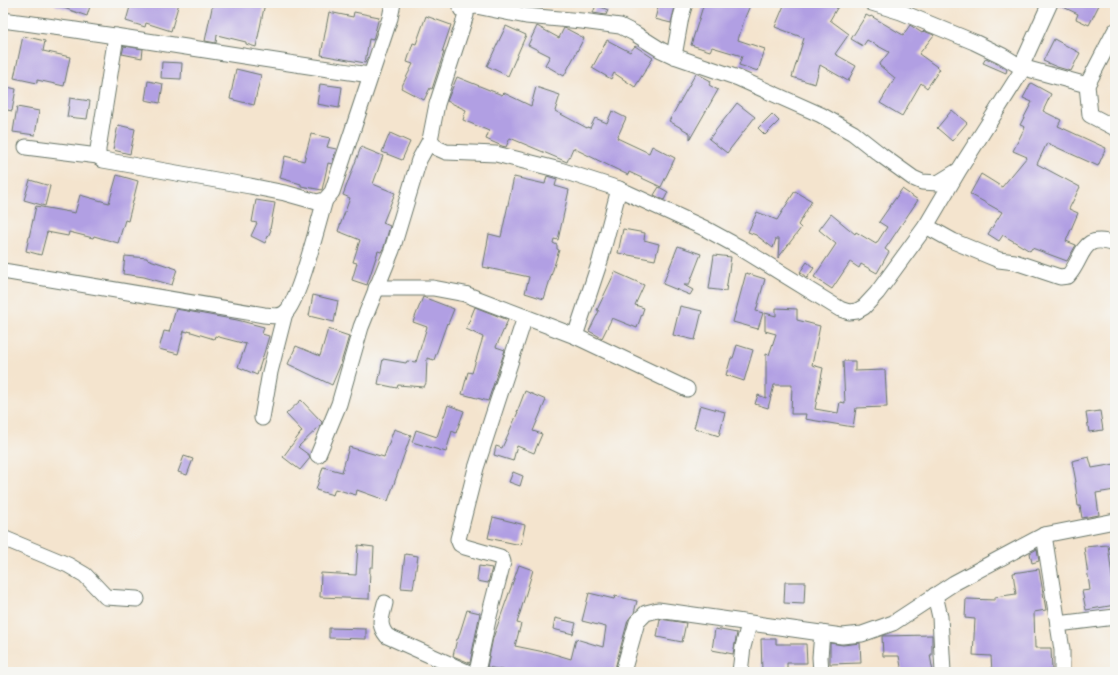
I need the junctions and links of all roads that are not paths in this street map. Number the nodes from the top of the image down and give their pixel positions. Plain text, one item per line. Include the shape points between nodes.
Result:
1 (393, 3) edge
2 (685, 3) edge
3 (872, 3) edge
4 (1050, 3) edge
5 (461, 6) edge
6 (903, 7) edge
7 (3, 20) edge
8 (1115, 31) edge
9 (116, 36) junction
10 (674, 56) junction
11 (1021, 67) junction
12 (370, 75) junction
13 (1087, 85) junction
14 (1115, 128) edge
15 (430, 140) junction
16 (26, 147) dead end
17 (98, 156) junction
18 (959, 170) junction
19 (620, 189) junction
20 (325, 200) junction
21 (926, 226) junction
22 (1115, 244) edge
23 (3, 271) edge
24 (376, 288) junction
25 (285, 312) junction
26 (526, 317) junction
27 (575, 336) junction
28 (687, 389) dead end
29 (262, 418) dead end
30 (318, 455) dead end
31 (1115, 522) edge
32 (1044, 535) junction
33 (3, 538) edge
34 (935, 596) junction
35 (137, 599) dead end
36 (385, 603) dead end
37 (1115, 617) edge
38 (749, 624) junction
39 (1058, 624) junction
40 (822, 634) junction
41 (467, 672) edge
42 (477, 672) edge
43 (623, 672) edge
44 (740, 672) edge
45 (820, 672) edge
46 (943, 672) edge
47 (1062, 672) edge

1 - 12 street
2 - 10 street
3 - 6 street
4 - 11 street
5 - 10 street via 620,26
5 - 15 street via 466,15 437,104
6 - 11 street
7 - 9 street
8 - 13 street
9 - 12 street
9 - 17 street
10 - 18 street via 738,78 821,115 853,133 922,182 938,183
11 - 13 street
11 - 18 street via 1021,72
12 - 20 street via 332,192
13 - 14 street via 1090,115
15 - 19 street via 446,152 496,154
15 - 24 street via 419,160 392,250
16 - 17 street
17 - 20 street via 108,162 250,186 317,202
18 - 21 street
19 - 21 street via 704,228 849,312 864,307 877,293
19 - 27 street
20 - 25 street via 302,277 294,299
21 - 22 street via 999,260 1015,262 1060,277 1068,276 1082,251 1091,242 1096,240
23 - 25 street via 264,315 276,316
24 - 26 street via 433,288 459,293
24 - 30 street via 361,327 339,404
25 - 29 street
26 - 27 street
26 - 42 street via 476,468 458,539 465,547 500,557 503,562
27 - 28 street
31 - 32 street
32 - 34 street via 954,583
32 - 39 street
33 - 35 street via 68,565 85,575 106,597
34 - 40 street via 893,623 877,630 842,636
34 - 46 street via 940,617
36 - 41 street via 380,623 387,636
37 - 39 street
38 - 40 street
38 - 43 street via 664,610 646,613 637,622
38 - 44 street
39 - 47 street
40 - 45 street

